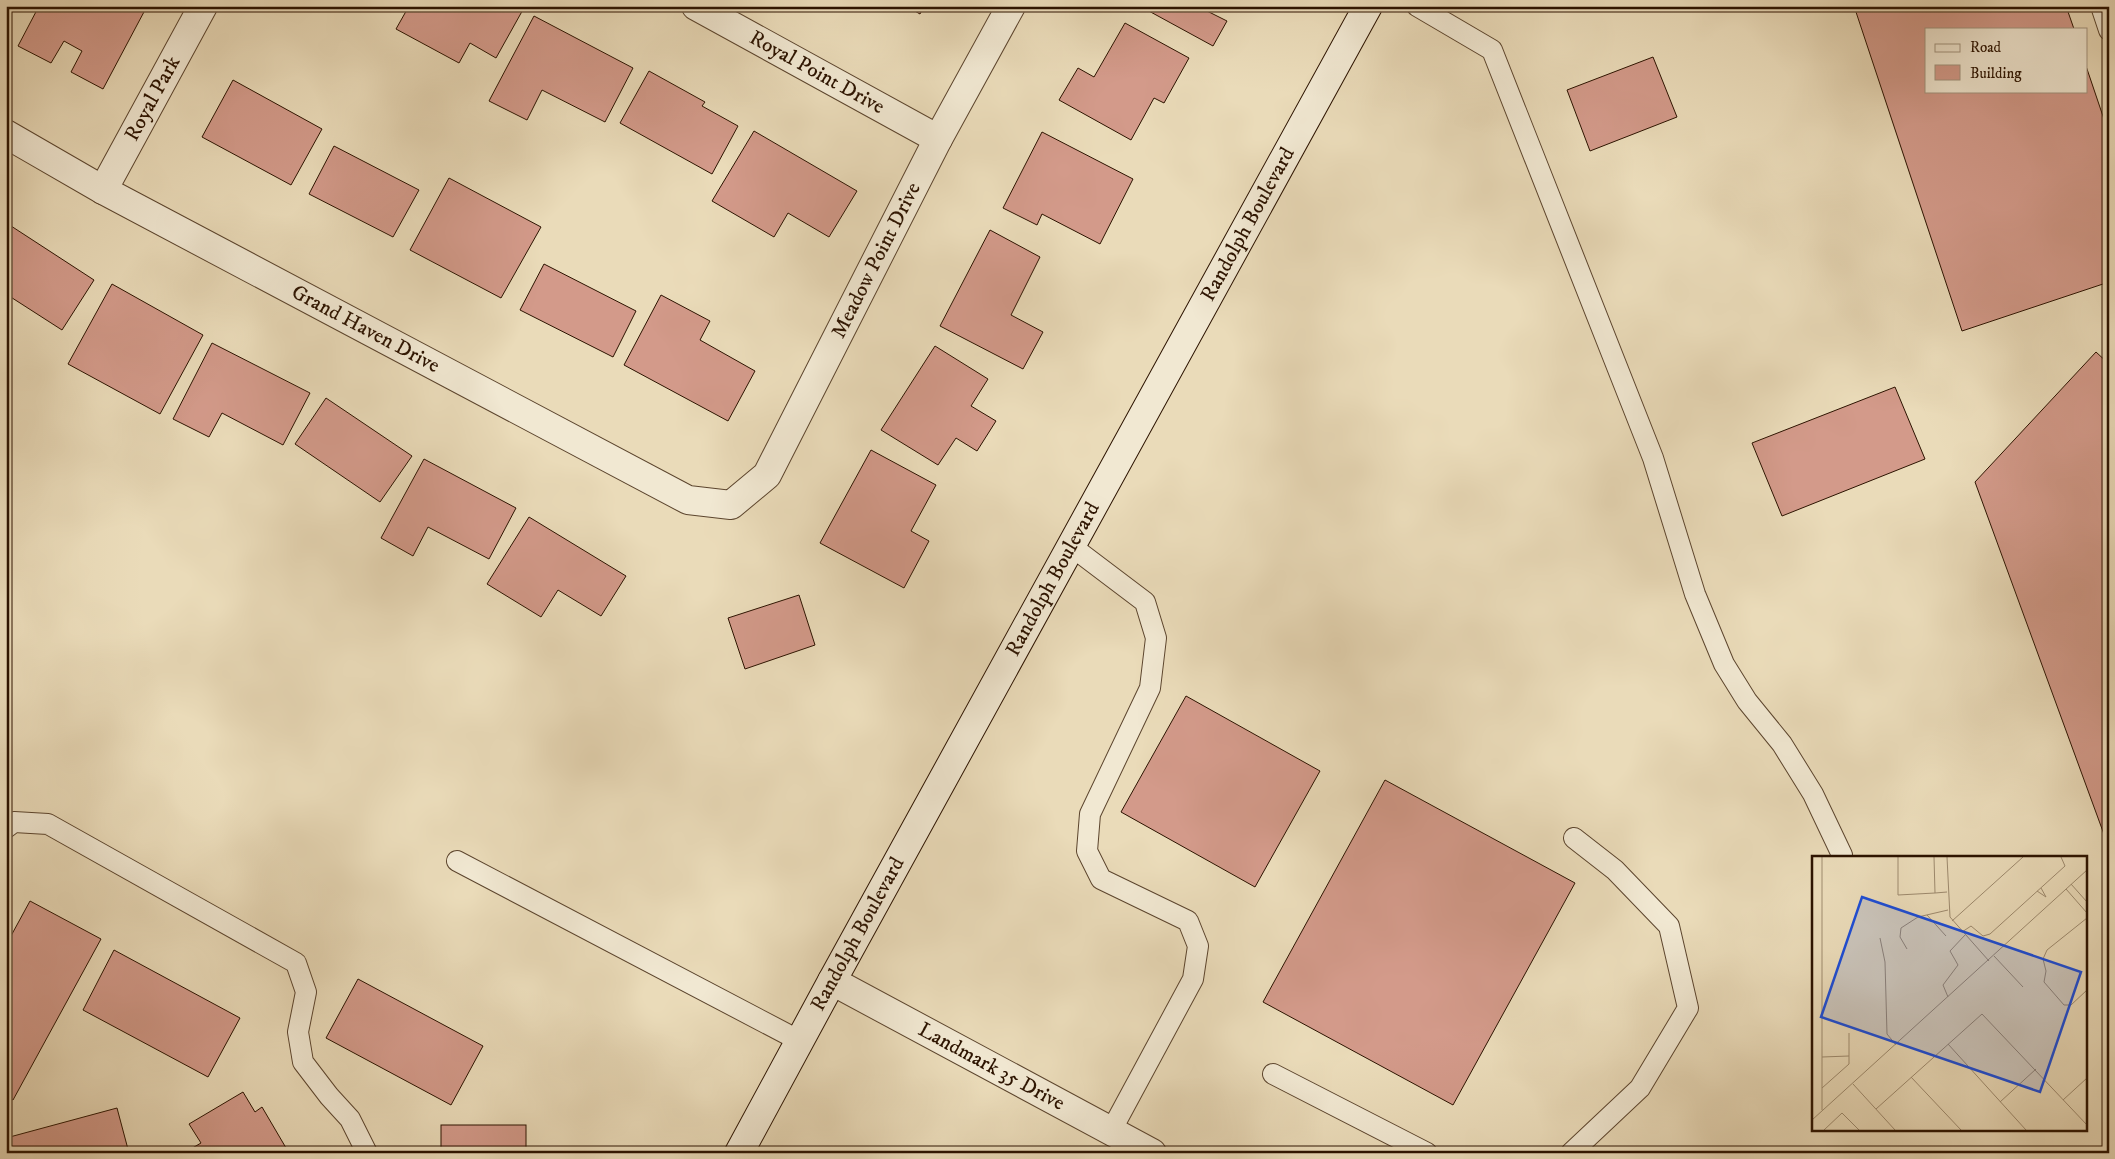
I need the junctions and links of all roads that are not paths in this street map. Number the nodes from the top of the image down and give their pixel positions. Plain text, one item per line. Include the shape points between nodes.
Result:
1 (203, 6) edge
2 (696, 6) edge
3 (1011, 6) edge
4 (1368, 6) edge
5 (1417, 6) edge
6 (2101, 6) edge
7 (2109, 30) edge
8 (6, 134) edge
9 (938, 138) junction
10 (103, 190) junction
11 (731, 505) joint
12 (1071, 546) junction
13 (6, 828) edge
14 (1574, 838) dead end
15 (1842, 855) dead end
16 (457, 861) dead end
17 (832, 981) junction
18 (800, 1041) junction
19 (1273, 1074) dead end
20 (1111, 1131) junction
21 (367, 1153) edge
22 (739, 1153) edge
23 (1152, 1153) edge
24 (1427, 1153) edge
25 (1571, 1153) edge

1 - 10 street, Royal Park
2 - 9 street, Royal Point Drive
3 - 9 street, Meadow Point Drive
4 - 12 street, Randolph Boulevard
5 - 15 lane via 1492,50 1652,458 1696,594 1724,664 1747,701 1782,744 1813,794
6 - 7 lane
8 - 10 street, Grand Haven Drive
9 - 11 street, Meadow Point Drive via 767,475
10 - 11 street, Grand Haven Drive via 688,500
12 - 17 street, Randolph Boulevard
12 - 20 lane via 1145,602 1156,638 1150,688 1090,814 1087,851 1101,879 1188,921 1198,946 1193,979
13 - 21 lane via 14,822 48,824 296,963 306,992 298,1032 303,1062 350,1119
14 - 25 lane via 1616,870 1669,926 1688,1008 1640,1088
16 - 18 lane
17 - 18 street, Randolph Boulevard
17 - 20 street, Landmark 35 Drive
18 - 22 street, Randolph Boulevard
19 - 24 lane
20 - 23 street, Landmark 35 Drive

